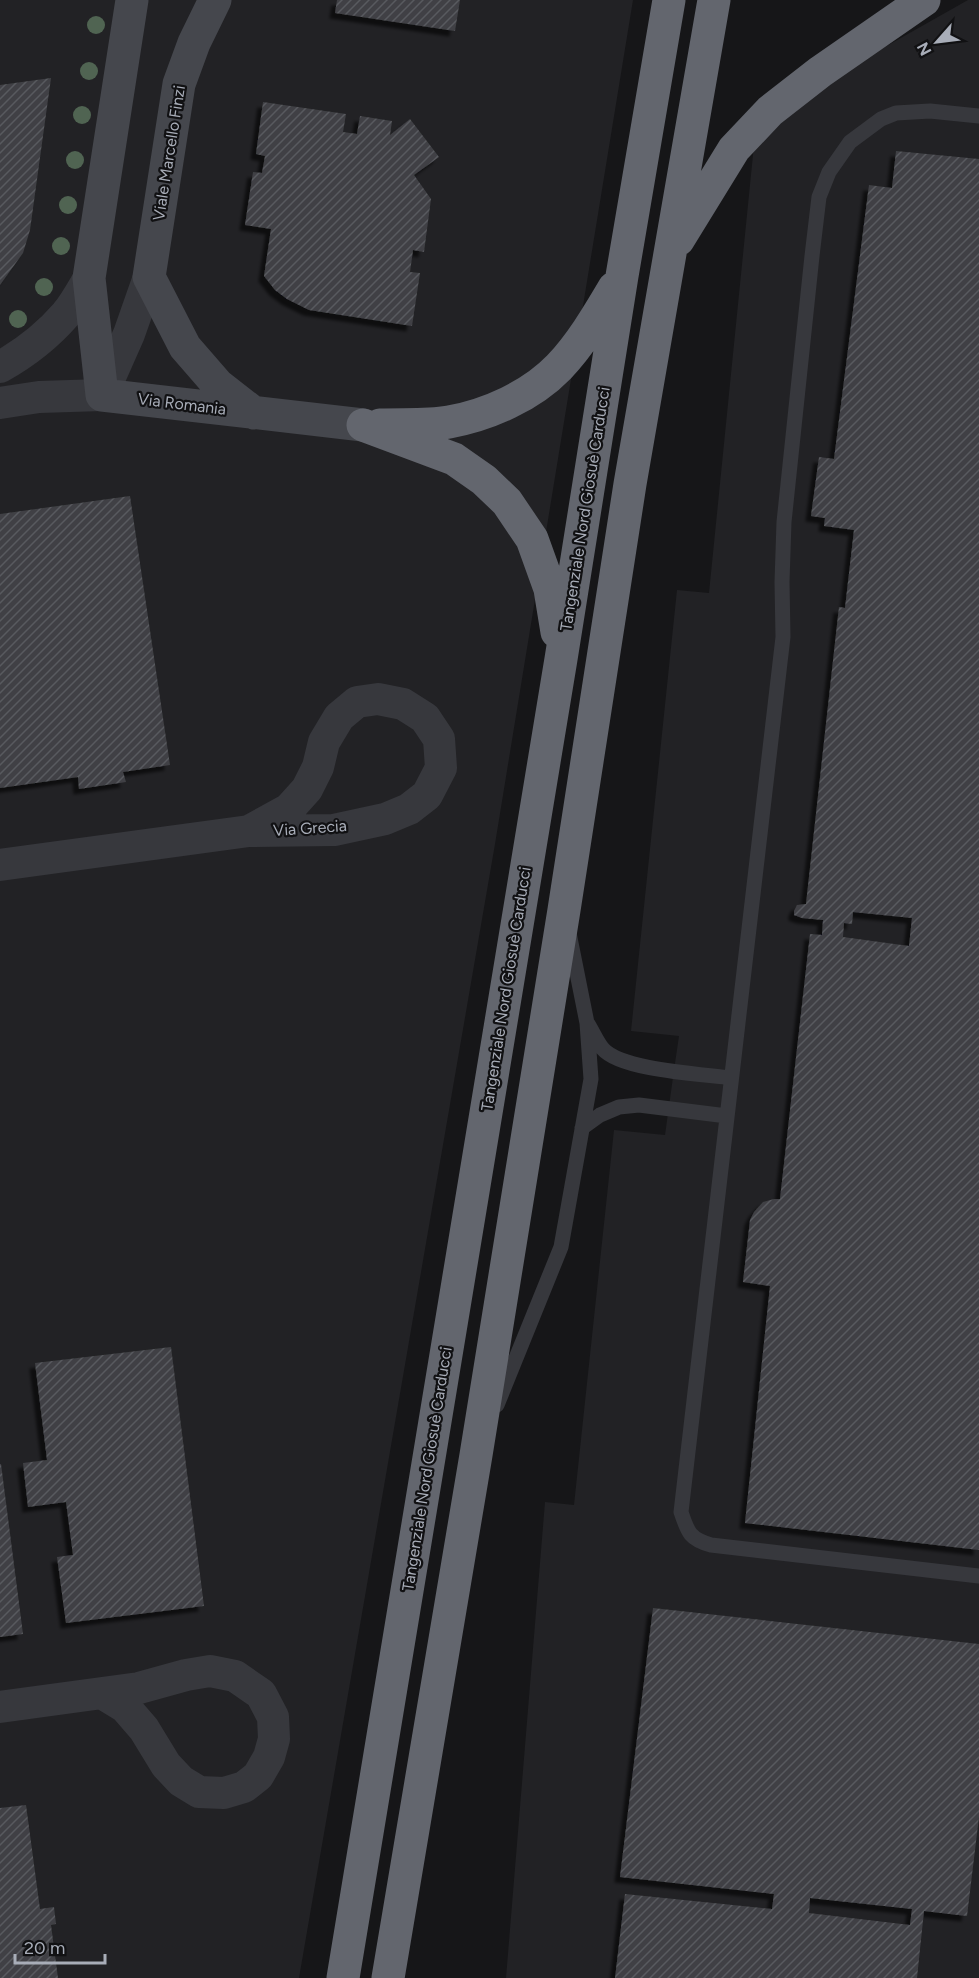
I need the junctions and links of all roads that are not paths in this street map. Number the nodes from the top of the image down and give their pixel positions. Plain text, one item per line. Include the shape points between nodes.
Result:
1 (132, 0) edge
2 (215, 0) edge
3 (669, 0) edge
4 (714, 0) edge
5 (924, 0) edge
6 (979, 116) edge
7 (669, 255) junction
8 (622, 276) junction
9 (149, 277) junction
10 (89, 278) junction
11 (0, 367) edge
12 (102, 395) junction
13 (0, 403) edge
14 (254, 413) junction
15 (363, 425) junction
16 (561, 659) junction
17 (249, 831) junction
18 (0, 865) edge
19 (564, 910) junction
20 (587, 1023) junction
21 (731, 1078) junction
22 (727, 1116) junction
23 (582, 1128) junction
24 (476, 1455) junction
25 (979, 1576) edge
26 (102, 1693) junction
27 (0, 1707) edge
28 (343, 1978) edge
29 (388, 1978) edge

1 - 10 street
2 - 9 street, Viale Marcello Finzi via 179,84
3 - 8 highway, Tangenziale Nord Giosuè Carducci
4 - 7 highway
5 - 7 highway via 770,111 734,149
6 - 21 lane via 896,112 881,119 850,142 829,172 819,196 784,522 783,637
7 - 19 highway
8 - 15 highway via 588,331 559,367 518,398 482,414 447,422
8 - 16 highway, Tangenziale Nord Giosuè Carducci
9 - 12 street, Viale Marcello Finzi
9 - 14 street via 185,348 218,385
10 - 11 street via 51,331
10 - 12 street
12 - 13 street, Via Romania
12 - 14 street, Via Romania
14 - 15 street, Via Romania
15 - 16 highway via 454,459 507,502 532,539 550,589
16 - 28 highway, Tangenziale Nord Giosuè Carducci
17 - 17 street, Via Grecia via 334,830 385,819 409,809 427,795 441,768 439,739 425,718 404,704 378,699 357,702 339,717 324,742 307,789 289,809
17 - 18 street, Via Grecia
19 - 20 lane
19 - 24 highway
20 - 21 lane via 604,1050 617,1058
20 - 23 lane via 591,1079
21 - 22 lane
22 - 23 lane via 639,1105 619,1107
22 - 25 lane via 681,1512 686,1528 696,1541 711,1545
23 - 24 lane via 561,1247
24 - 29 highway
26 - 26 street via 125,1707 166,1765 199,1792 224,1794 244,1787 258,1776 269,1757 274,1739 273,1717 261,1694 235,1676 210,1671
26 - 27 street

